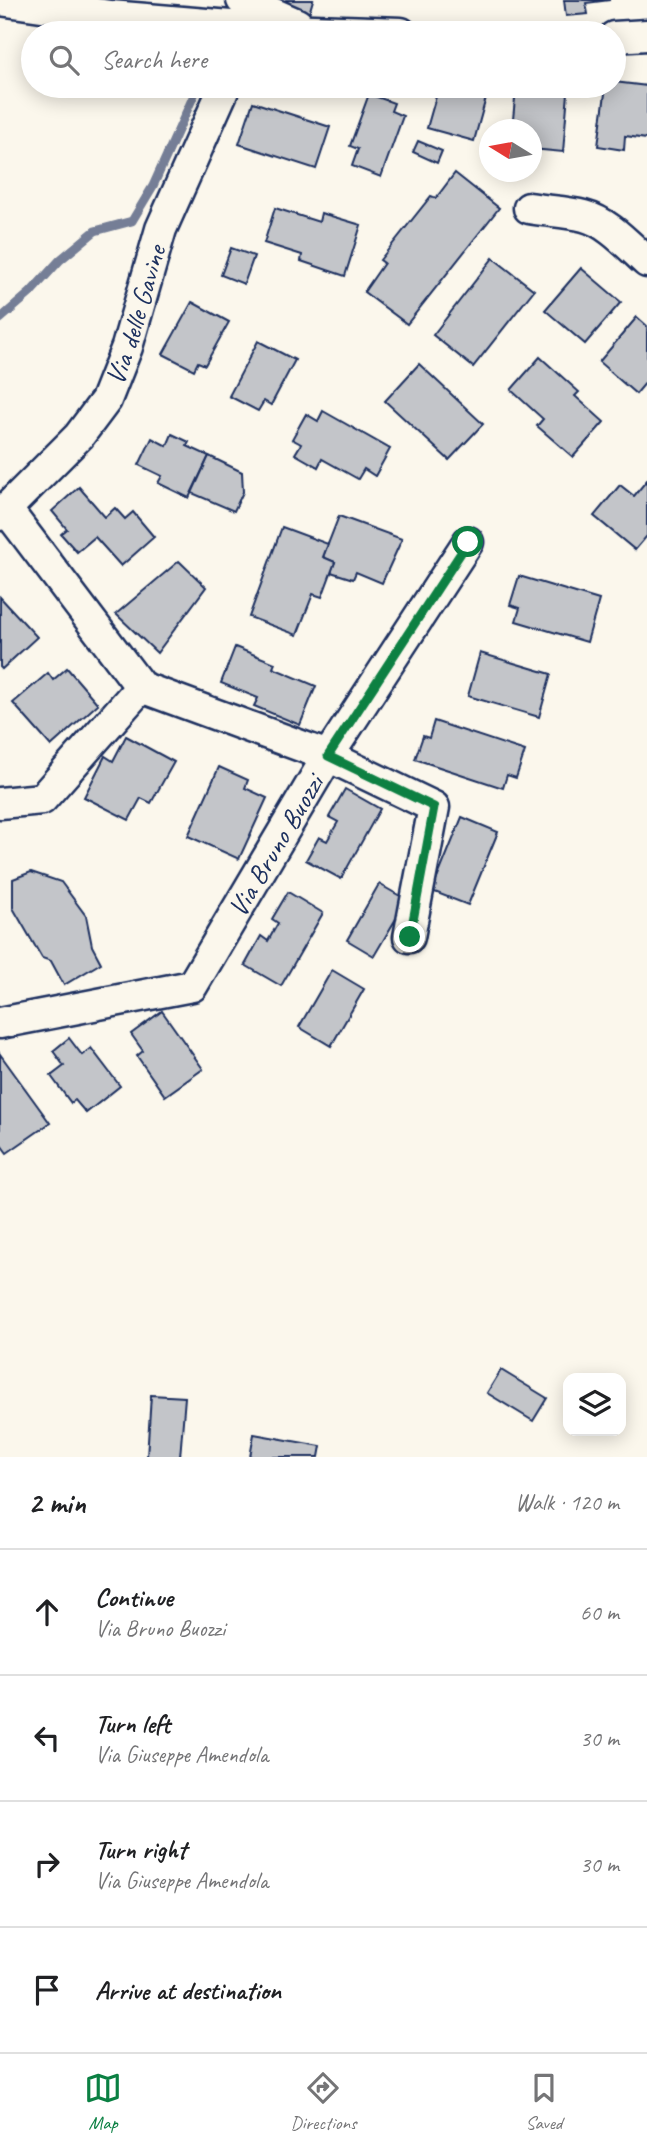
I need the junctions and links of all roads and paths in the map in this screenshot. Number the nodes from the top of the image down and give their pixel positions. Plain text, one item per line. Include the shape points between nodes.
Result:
1 (0, 0) edge
2 (242, 0) edge
3 (158, 21) edge
4 (291, 21) edge
5 (647, 35) edge
6 (626, 36) edge
7 (220, 98) edge
8 (529, 208) dead end
9 (647, 262) edge
10 (4, 513) edge
11 (468, 542) dead end
12 (141, 687) junction
13 (328, 756) junction
14 (0, 803) edge
15 (410, 937) dead end
16 (0, 1023) edge

1 - 3 street
2 - 4 street
5 - 6 street
7 - 10 street, Via delle Gavine via 161,229 127,347 106,400 79,436
8 - 9 street via 594,220
10 - 12 street
11 - 13 street, Via Bruno Buozzi
12 - 13 street
12 - 14 street via 42,799
13 - 15 street via 434,807
13 - 16 street, Via Bruno Buozzi via 192,986

